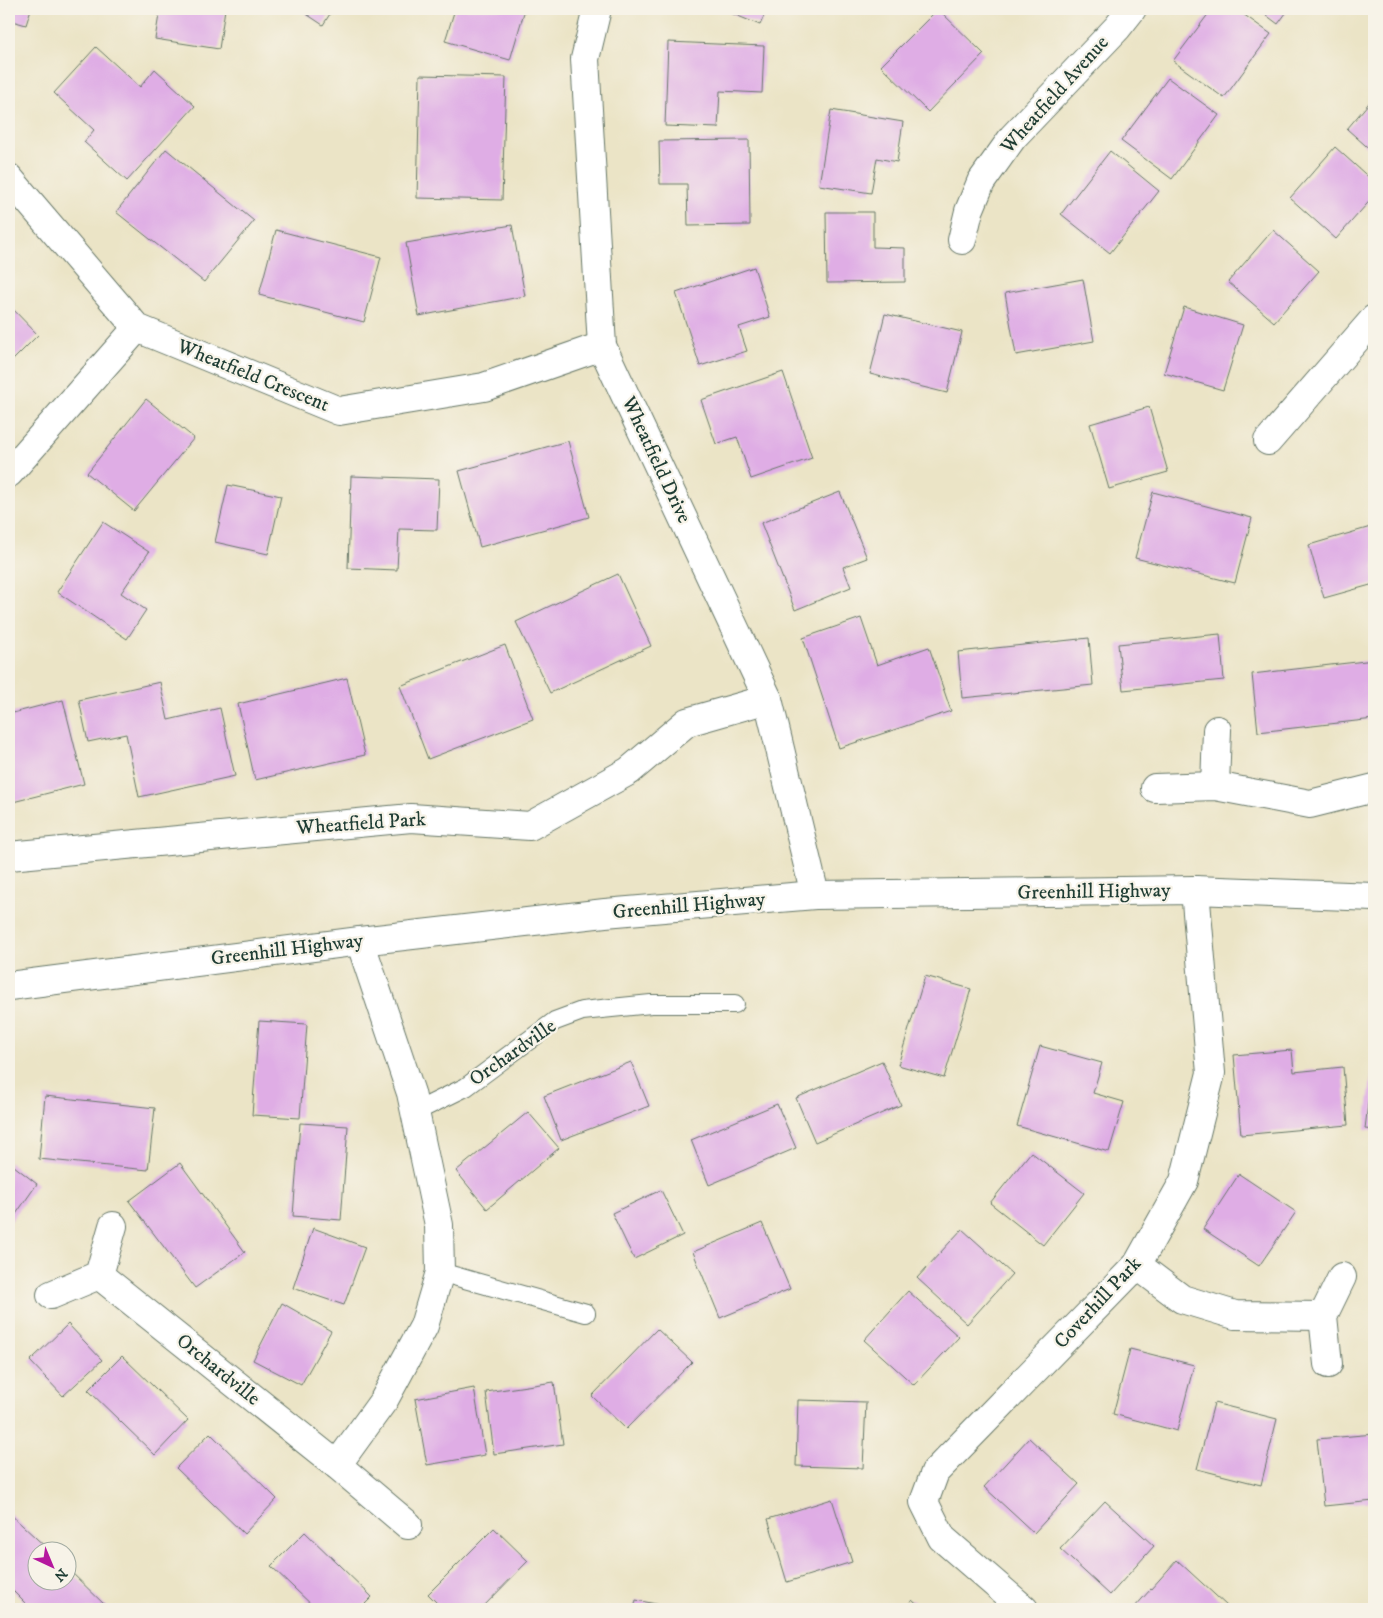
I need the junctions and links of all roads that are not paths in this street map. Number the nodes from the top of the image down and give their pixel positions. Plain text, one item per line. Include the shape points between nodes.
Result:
1 (597, 9) edge
2 (1132, 9) edge
3 (9, 178) edge
4 (962, 240) dead end
5 (1374, 319) edge
6 (137, 328) junction
7 (602, 346) junction
8 (1268, 441) dead end
9 (9, 473) edge
10 (768, 699) junction
11 (1217, 730) dead end
12 (1215, 786) junction
13 (1155, 788) dead end
14 (1374, 788) edge
15 (9, 856) edge
16 (1195, 890) junction
17 (815, 895) junction
18 (1374, 897) edge
19 (360, 941) junction
20 (9, 986) edge
21 (735, 1004) dead end
22 (415, 1112) junction
23 (113, 1226) dead end
24 (1137, 1265) junction
25 (440, 1272) junction
26 (99, 1275) junction
27 (1342, 1277) dead end
28 (51, 1295) dead end
29 (586, 1313) dead end
30 (1323, 1316) junction
31 (1328, 1364) dead end
32 (337, 1465) junction
33 (408, 1526) dead end
34 (1024, 1609) edge

1 - 7 street, Wheatfield Drive via 585,59
2 - 4 street, Wheatfield Avenue via 1013,137 981,182
3 - 6 street, Wheatfield Crescent
5 - 8 street
6 - 7 street, Wheatfield Crescent via 339,411 484,387
6 - 9 street
7 - 10 street, Wheatfield Drive
10 - 15 street, Wheatfield Park via 687,722 629,771 530,826 411,818
10 - 17 street, Wheatfield Drive
11 - 12 street
12 - 13 street
12 - 14 street via 1310,804
16 - 17 street, Greenhill Highway
16 - 18 street, Greenhill Highway
16 - 24 street, Coverhill Park via 1210,1073 1184,1181
17 - 19 street, Greenhill Highway via 605,913
19 - 20 street, Greenhill Highway
19 - 22 street
21 - 22 lane, Orchardville via 651,1004 582,1011 555,1021 466,1087
22 - 25 street via 439,1225
23 - 26 street
24 - 30 street via 1182,1299 1235,1315
24 - 34 street, Coverhill Park via 934,1472 924,1502 942,1538
25 - 29 lane
25 - 32 street via 424,1326 384,1400
26 - 28 street
26 - 32 street, Orchardville
27 - 30 street
30 - 31 street
32 - 33 street, Orchardville

